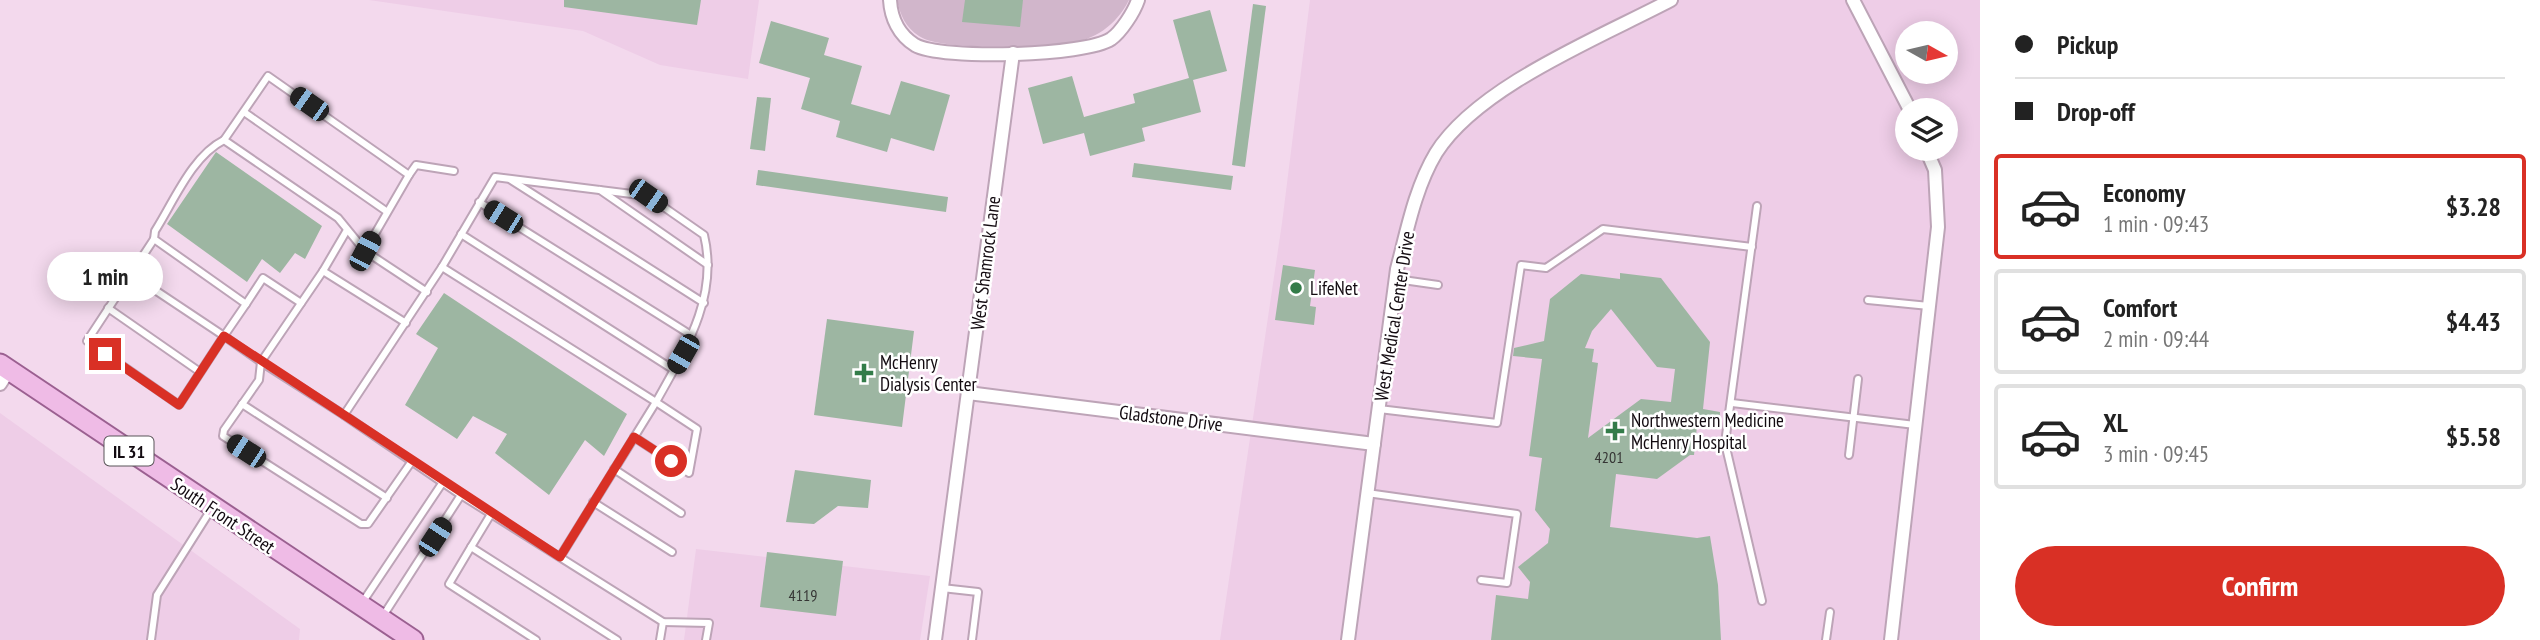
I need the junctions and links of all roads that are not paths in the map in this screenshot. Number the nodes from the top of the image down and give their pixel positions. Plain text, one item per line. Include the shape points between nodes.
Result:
1 (890, 0) edge
2 (1138, 0) edge
3 (1671, 0) edge
4 (1853, 0) edge
5 (1013, 53) junction
6 (1904, 98) edge
7 (244, 112) junction
8 (224, 139) junction
9 (1931, 161) edge
10 (454, 171) dead end
11 (409, 175) junction
12 (509, 178) junction
13 (599, 190) junction
14 (480, 202) junction
15 (1757, 206) dead end
16 (386, 211) junction
17 (347, 230) junction
18 (461, 234) junction
19 (154, 239) junction
20 (1752, 247) junction
21 (365, 251) junction
22 (708, 265) junction
23 (442, 267) junction
24 (323, 271) junction
25 (131, 274) junction
26 (1396, 279) junction
27 (1438, 285) dead end
28 (427, 292) junction
29 (1868, 300) dead end
30 (301, 303) junction
31 (704, 303) junction
32 (246, 304) junction
33 (1928, 306) junction
34 (108, 308) junction
35 (406, 323) junction
36 (691, 335) junction
37 (224, 336) junction
38 (261, 362) junction
39 (674, 370) junction
40 (3, 372) edge
41 (200, 372) junction
42 (1858, 379) dead end
43 (968, 393) junction
44 (656, 402) junction
45 (1732, 403) junction
46 (242, 404) junction
47 (1379, 409) junction
48 (344, 415) junction
49 (1851, 417) junction
50 (1915, 425) junction
51 (634, 437) junction
52 (1374, 444) junction
53 (1849, 455) dead end
54 (412, 461) junction
55 (614, 469) junction
56 (443, 482) junction
57 (1367, 494) junction
58 (461, 495) junction
59 (387, 498) junction
60 (593, 502) junction
61 (212, 507) junction
62 (681, 513) dead end
63 (491, 514) junction
64 (471, 547) junction
65 (672, 552) dead end
66 (560, 557) junction
67 (1481, 580) dead end
68 (942, 587) junction
69 (1762, 601) dead end
70 (359, 607) junction
71 (1830, 611) dead end
72 (380, 621) junction
73 (663, 622) junction
74 (151, 640) edge
75 (413, 640) edge
76 (536, 640) edge
77 (617, 640) edge
78 (660, 640) edge
79 (706, 640) edge
80 (935, 640) edge
81 (972, 640) edge
82 (1348, 640) edge
83 (1826, 640) edge
84 (1891, 640) edge

1 - 5 street via 893,20 914,44 930,51
2 - 5 street via 1112,38 1087,49
3 - 26 street, West Medical Center Drive via 1481,104 1437,153 1411,212
4 - 6 street
5 - 43 street, West Shamrock Lane
7 - 8 lane
7 - 11 lane via 268,76
7 - 16 lane
8 - 17 lane via 338,218
8 - 19 lane via 200,160
9 - 33 street via 1938,227
10 - 11 lane via 415,165
11 - 16 lane
12 - 13 lane
12 - 14 lane via 495,177
12 - 31 lane
13 - 22 lane
13 - 22 lane via 648,196 704,235
14 - 18 lane
14 - 36 lane
15 - 20 lane
16 - 21 lane
17 - 21 lane
17 - 24 lane
18 - 23 lane
18 - 39 lane
19 - 25 lane
19 - 32 lane
20 - 45 lane
20 - 47 lane via 1603,229 1546,268 1521,265 1497,423
21 - 28 lane
22 - 31 lane
23 - 28 lane
23 - 44 lane
24 - 30 lane
24 - 35 lane
25 - 34 lane
25 - 37 lane
26 - 27 lane
26 - 47 street, West Medical Center Drive
28 - 35 lane
29 - 33 lane
30 - 32 lane via 263,278
30 - 38 lane
31 - 36 lane
32 - 37 lane
33 - 50 street
34 - 41 lane
34 - 41 lane via 86,341 179,405
35 - 48 lane
36 - 39 lane
37 - 38 lane
37 - 41 lane
38 - 46 lane via 259,380
38 - 48 lane
39 - 44 lane
40 - 61 main road, South Front Street / IL 31
42 - 49 lane
43 - 52 street, Gladstone Drive
43 - 68 street, West Shamrock Lane
44 - 51 lane
44 - 51 lane via 697,429 689,472
45 - 49 lane
45 - 69 lane via 1725,443
46 - 59 lane
46 - 59 lane via 223,436 360,524 369,524
47 - 52 street, West Medical Center Drive
48 - 54 lane
49 - 50 lane
49 - 53 lane
50 - 84 street
51 - 55 lane
52 - 57 street, West Medical Center Drive
54 - 56 lane
54 - 59 lane
55 - 60 lane
55 - 62 lane
56 - 58 lane
56 - 70 lane
57 - 67 lane via 1517,514 1507,583
57 - 82 street, West Medical Center Drive
58 - 63 lane
58 - 72 lane
60 - 65 lane
60 - 66 lane
61 - 70 main road, South Front Street / IL 31
61 - 74 lane via 157,594
63 - 64 lane
63 - 66 lane
64 - 76 lane via 449,584
64 - 77 lane
66 - 73 lane
68 - 80 street, West Shamrock Lane
68 - 81 lane via 978,592
70 - 72 main road, South Front Street / IL 31
71 - 83 lane
72 - 75 main road, South Front Street / IL 31
73 - 78 lane
73 - 79 lane via 709,623

